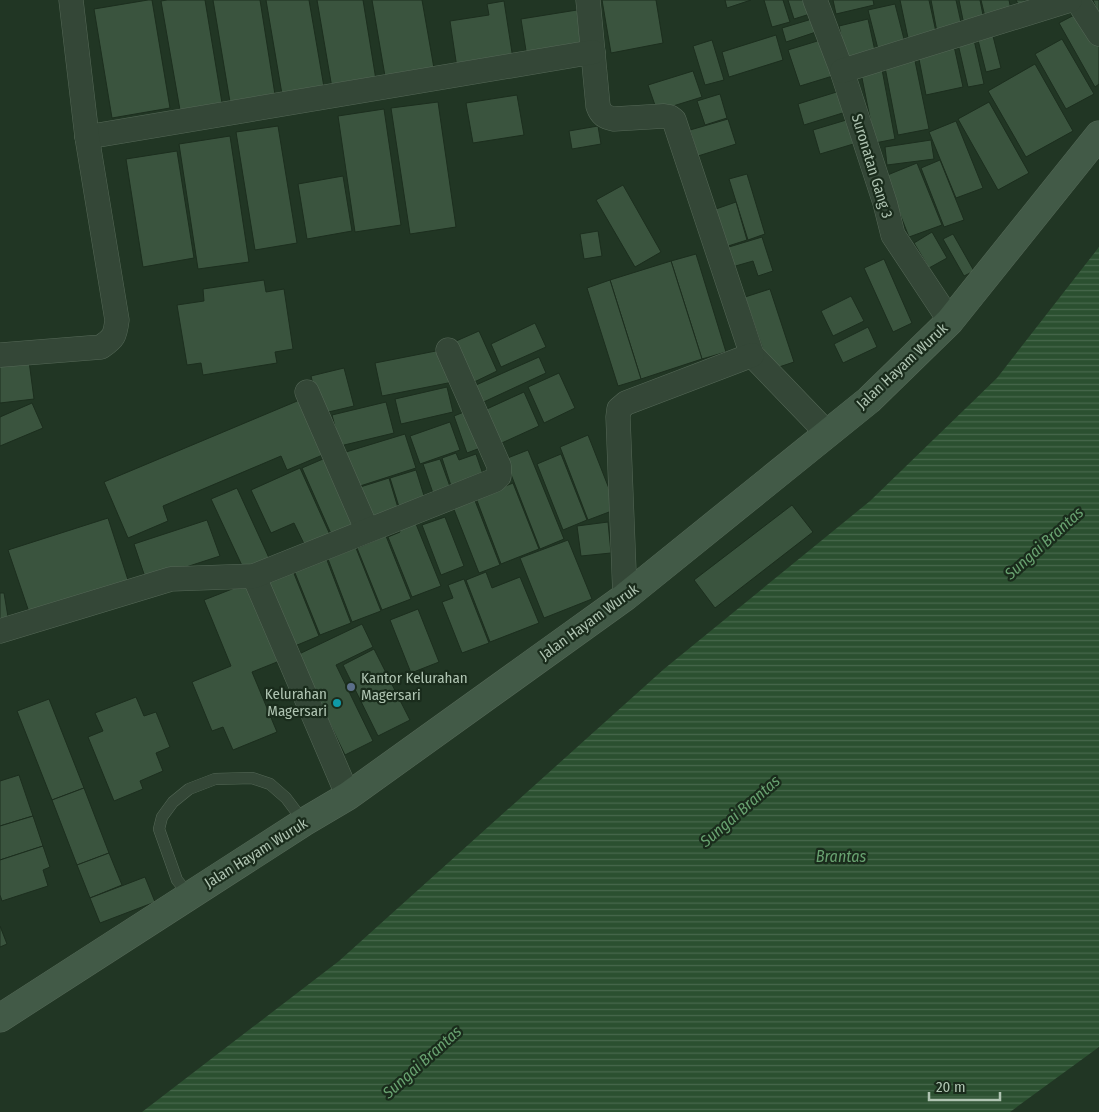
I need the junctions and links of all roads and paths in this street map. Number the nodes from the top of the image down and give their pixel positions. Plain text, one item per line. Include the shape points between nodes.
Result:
1 (588, 0) edge
2 (814, 0) edge
3 (1070, 0) edge
4 (1077, 0) edge
5 (78, 1) edge
6 (1099, 34) edge
7 (593, 52) junction
8 (842, 71) junction
9 (1099, 135) edge
10 (87, 137) junction
11 (950, 321) junction
12 (448, 350) dead end
13 (752, 355) junction
14 (0, 356) edge
15 (307, 392) dead end
16 (828, 433) junction
17 (367, 530) junction
18 (254, 576) junction
19 (625, 598) junction
20 (0, 631) edge
21 (348, 796) junction
22 (304, 822) junction
23 (189, 895) junction
24 (0, 1018) edge

1 - 7 street
2 - 8 street, Suronatan Gang 3
3 - 8 street
4 - 6 street
5 - 10 street
7 - 10 street
7 - 13 street via 601,113 614,119 664,116 674,120
8 - 11 street, Suronatan Gang 3 via 893,235
9 - 11 main road, Jalan Hayam Wuruk
10 - 14 street via 117,320 116,333 101,347
11 - 16 main road, Jalan Hayam Wuruk via 869,400
12 - 17 street via 499,466 499,476
13 - 16 street
13 - 19 street via 626,403 619,409
15 - 17 street
16 - 19 main road, Jalan Hayam Wuruk
17 - 18 street
18 - 20 street via 170,579
18 - 21 street
19 - 21 main road, Jalan Hayam Wuruk
21 - 22 main road, Jalan Hayam Wuruk
22 - 23 main road, Jalan Hayam Wuruk
22 - 23 lane via 286,798 270,784 252,778 215,779 188,789 173,802 158,829 178,880
23 - 24 main road, Jalan Hayam Wuruk

